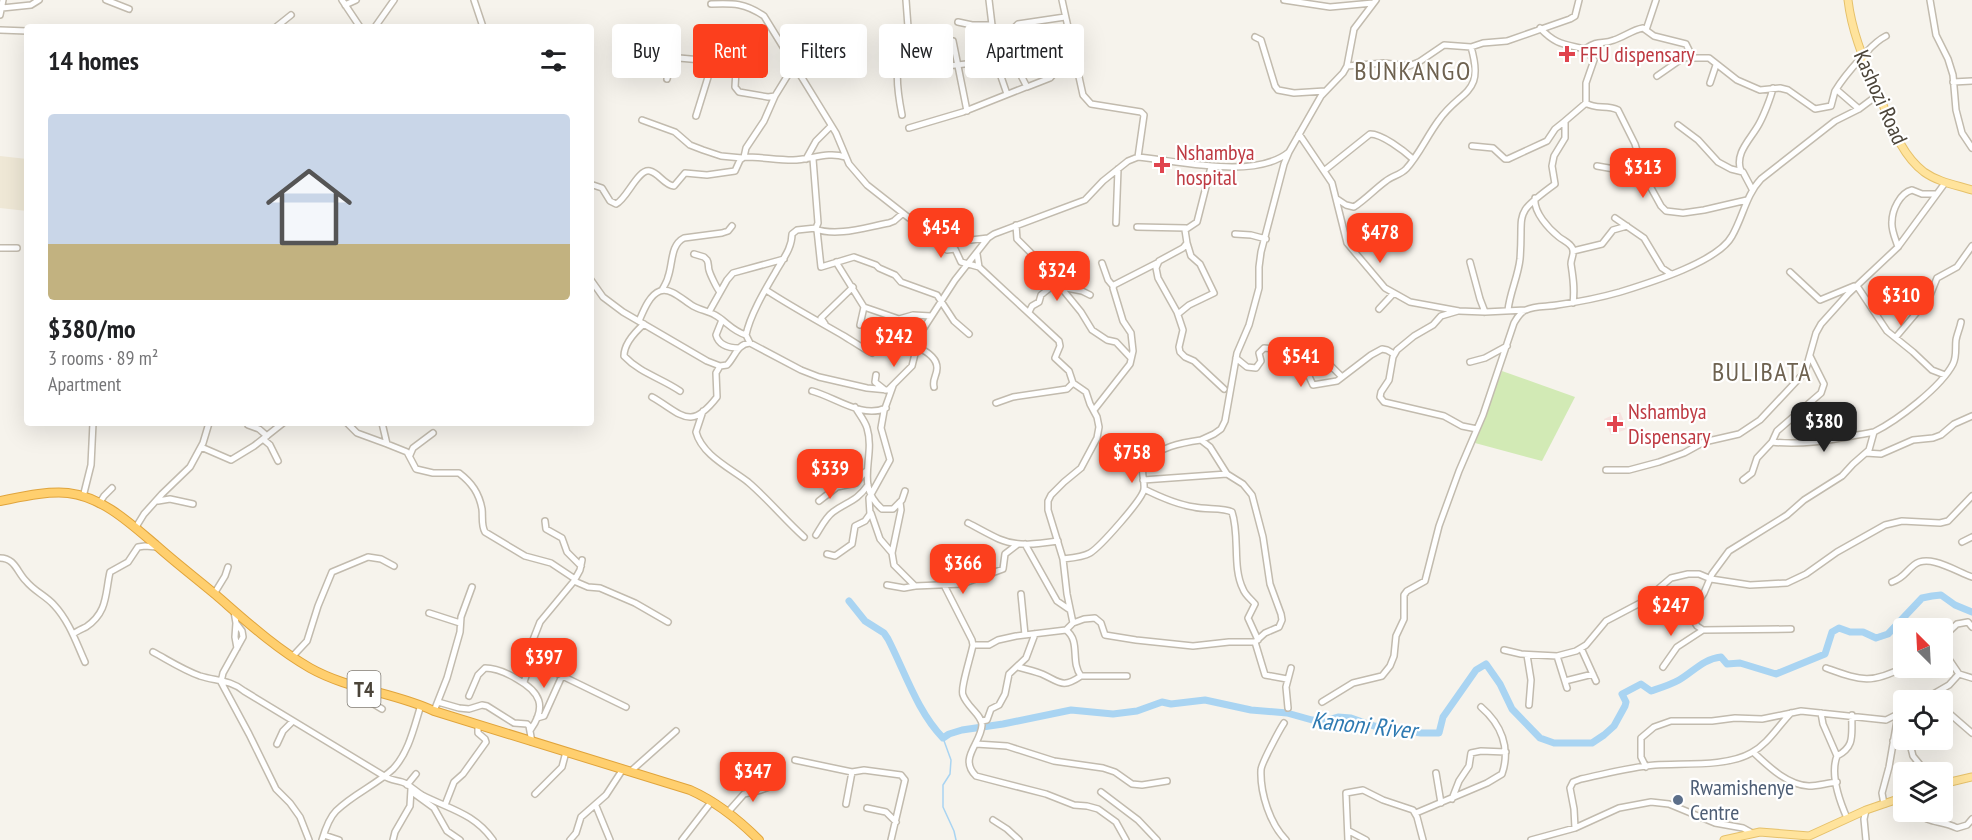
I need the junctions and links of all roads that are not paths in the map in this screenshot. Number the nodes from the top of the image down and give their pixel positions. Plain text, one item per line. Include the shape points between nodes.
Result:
1 (3, 0) edge
2 (39, 0) edge
3 (106, 0) edge
4 (356, 0) edge
5 (394, 0) edge
6 (474, 0) edge
7 (906, 0) edge
8 (989, 0) edge
9 (1062, 0) edge
10 (1287, 0) edge
11 (1580, 0) edge
12 (1656, 0) edge
13 (1848, 0) edge
14 (1930, 0) edge
15 (1375, 2) edge
16 (343, 3) edge
17 (711, 4) dead end
18 (2, 8) junction
19 (129, 9) dead end
20 (0, 15) edge
21 (291, 15) dead end
22 (1065, 17) junction
23 (958, 22) dead end
24 (280, 24) edge
25 (358, 24) edge
26 (377, 24) edge
27 (482, 24) edge
28 (908, 24) edge
29 (967, 24) edge
30 (992, 24) edge
31 (1018, 24) edge
32 (1067, 24) edge
33 (1540, 28) junction
34 (0, 30) edge
35 (1646, 30) junction
36 (24, 31) edge
37 (1255, 36) dead end
38 (1886, 36) dead end
39 (780, 40) edge
40 (953, 41) dead end
41 (1471, 46) junction
42 (1585, 49) junction
43 (1691, 56) junction
44 (1863, 57) junction
45 (693, 59) edge
46 (965, 64) edge
47 (953, 65) edge
48 (958, 65) junction
49 (1716, 65) junction
50 (1347, 66) junction
51 (1657, 76) dead end
52 (708, 78) edge
53 (736, 78) edge
54 (788, 78) edge
55 (800, 78) edge
56 (899, 78) edge
57 (1002, 78) edge
58 (1021, 78) edge
59 (1050, 78) edge
60 (1080, 78) edge
61 (667, 79) dead end
62 (1972, 81) edge
63 (1953, 82) junction
64 (1710, 83) dead end
65 (1026, 87) junction
66 (1773, 88) junction
67 (1325, 91) junction
68 (1835, 91) junction
69 (1007, 94) junction
70 (1879, 94) junction
71 (775, 96) junction
72 (1586, 103) junction
73 (1859, 109) junction
74 (967, 111) junction
75 (902, 115) dead end
76 (696, 116) dead end
77 (642, 120) dead end
78 (1565, 121) junction
79 (1678, 125) dead end
80 (831, 126) junction
81 (909, 128) dead end
82 (1299, 134) junction
83 (1472, 146) dead end
84 (1972, 148) edge
85 (1289, 152) junction
86 (845, 157) junction
87 (1138, 157) junction
88 (743, 158) junction
89 (809, 159) junction
90 (1413, 159) junction
91 (1597, 166) dead end
92 (1211, 167) junction
93 (1118, 169) junction
94 (1325, 170) junction
95 (1741, 171) junction
96 (1646, 179) junction
97 (1945, 183) junction
98 (594, 185) edge
99 (1752, 189) junction
100 (1972, 190) edge
101 (1936, 194) junction
102 (1535, 198) junction
103 (1337, 199) junction
104 (1747, 200) junction
105 (902, 214) junction
106 (1615, 218) dead end
107 (922, 221) junction
108 (1116, 223) dead end
109 (1016, 225) junction
110 (732, 226) dead end
111 (1137, 226) dead end
112 (1627, 226) junction
113 (1186, 228) junction
114 (816, 229) junction
115 (1235, 234) dead end
116 (988, 238) junction
117 (1266, 238) junction
118 (971, 240) junction
119 (1186, 243) junction
120 (1972, 246) edge
121 (1898, 247) junction
122 (0, 248) edge
123 (17, 248) dead end
124 (979, 251) junction
125 (1573, 251) junction
126 (694, 254) dead end
127 (784, 259) junction
128 (836, 262) junction
129 (1470, 262) dead end
130 (968, 263) junction
131 (1102, 263) dead end
132 (1157, 263) junction
133 (982, 269) junction
134 (1084, 271) dead end
135 (1790, 272) dead end
136 (1671, 274) junction
137 (1056, 282) junction
138 (594, 284) edge
139 (1858, 285) junction
140 (1113, 286) junction
141 (853, 287) junction
142 (662, 290) junction
143 (766, 290) junction
144 (720, 292) junction
145 (1393, 294) junction
146 (1090, 295) dead end
147 (940, 302) junction
148 (1574, 303) junction
149 (864, 307) junction
150 (1379, 309) dead end
151 (1508, 310) junction
152 (1526, 310) junction
153 (1459, 311) junction
154 (709, 312) junction
155 (1029, 312) junction
156 (1485, 312) junction
157 (1178, 314) junction
158 (931, 316) junction
159 (722, 320) junction
160 (1961, 322) dead end
161 (642, 323) junction
162 (860, 325) dead end
163 (829, 328) junction
164 (746, 334) junction
165 (969, 334) dead end
166 (1896, 337) junction
167 (750, 343) junction
168 (1507, 346) junction
169 (918, 347) junction
170 (739, 348) junction
171 (873, 353) dead end
172 (1394, 354) junction
173 (1810, 356) junction
174 (1131, 358) junction
175 (1236, 358) junction
176 (1318, 358) dead end
177 (1470, 362) dead end
178 (720, 366) junction
179 (876, 375) dead end
180 (1945, 375) junction
181 (1342, 377) junction
182 (1073, 383) junction
183 (893, 386) junction
184 (934, 387) dead end
185 (1224, 389) dead end
186 (887, 390) junction
187 (680, 391) dead end
188 (812, 391) dead end
189 (652, 397) dead end
190 (996, 403) dead end
191 (855, 407) junction
192 (886, 408) junction
193 (1094, 410) junction
194 (704, 411) junction
195 (1972, 416) edge
196 (93, 426) edge
197 (208, 426) edge
198 (251, 426) edge
199 (279, 426) edge
200 (350, 426) edge
201 (383, 426) edge
202 (1477, 429) junction
203 (1874, 432) junction
204 (433, 433) dead end
205 (265, 438) junction
206 (1201, 440) junction
207 (1772, 442) junction
208 (387, 444) junction
209 (201, 447) junction
210 (1866, 453) junction
211 (410, 455) junction
212 (279, 461) dead end
213 (1606, 470) dead end
214 (866, 471) junction
215 (1227, 474) junction
216 (1143, 480) junction
217 (1743, 480) dead end
218 (868, 485) junction
219 (112, 488) dead end
220 (1144, 489) junction
221 (905, 491) dead end
222 (871, 493) junction
223 (1972, 496) edge
224 (83, 497) junction
225 (0, 501) edge
226 (156, 501) junction
227 (819, 501) dead end
228 (900, 502) junction
229 (99, 504) junction
230 (193, 504) dead end
231 (870, 512) junction
232 (545, 522) dead end
233 (968, 523) dead end
234 (136, 527) junction
235 (816, 535) dead end
236 (804, 537) dead end
237 (1972, 537) edge
238 (1058, 541) junction
239 (1962, 542) dead end
240 (1022, 544) junction
241 (158, 548) junction
242 (892, 553) junction
243 (827, 554) dead end
244 (0, 558) edge
245 (1064, 559) junction
246 (394, 566) dead end
247 (228, 567) dead end
248 (1972, 577) edge
249 (1711, 579) junction
250 (575, 580) junction
251 (1892, 582) dead end
252 (887, 585) dead end
253 (915, 585) junction
254 (944, 585) junction
255 (472, 587) dead end
256 (214, 594) junction
257 (1021, 594) dead end
258 (1070, 610) junction
259 (234, 611) junction
260 (429, 613) dead end
261 (668, 622) dead end
262 (460, 623) junction
263 (1073, 623) junction
264 (1953, 627) edge
265 (1972, 627) edge
266 (1791, 628) dead end
267 (1066, 630) junction
268 (1703, 630) junction
269 (73, 634) junction
270 (1035, 634) junction
271 (1025, 635) junction
272 (1256, 641) junction
273 (973, 645) junction
274 (1581, 648) junction
275 (1504, 650) dead end
276 (153, 652) dead end
277 (1527, 655) junction
278 (1557, 656) junction
279 (292, 657) junction
280 (85, 662) dead end
281 (1953, 665) edge
282 (1018, 667) junction
283 (1663, 667) dead end
284 (1291, 668) dead end
285 (1826, 668) dead end
286 (528, 669) junction
287 (1893, 672) edge
288 (1593, 674) junction
289 (1959, 674) junction
290 (562, 676) junction
291 (1081, 676) junction
292 (1127, 676) dead end
293 (1972, 678) edge
294 (1287, 679) junction
295 (1565, 681) junction
296 (1596, 681) dead end
297 (221, 682) junction
298 (524, 682) junction
299 (1567, 688) dead end
300 (1940, 690) edge
301 (371, 691) junction
302 (469, 696) dead end
303 (438, 702) junction
304 (1323, 702) dead end
305 (422, 705) junction
306 (1529, 705) dead end
307 (626, 707) dead end
308 (1481, 707) dead end
309 (382, 708) dead end
310 (1288, 708) dead end
311 (434, 711) junction
312 (1792, 712) junction
313 (1821, 713) junction
314 (1852, 715) junction
315 (1953, 716) edge
316 (1893, 717) edge
317 (537, 718) junction
318 (293, 721) junction
319 (981, 721) junction
320 (1284, 723) dead end
321 (478, 725) junction
322 (531, 729) junction
323 (676, 732) dead end
324 (1972, 733) edge
325 (1893, 741) edge
326 (532, 742) junction
327 (277, 744) dead end
328 (976, 744) junction
329 (566, 752) junction
330 (1506, 752) junction
331 (1753, 752) junction
332 (1837, 756) junction
333 (795, 760) dead end
334 (1646, 766) junction
335 (627, 770) junction
336 (852, 772) junction
337 (1436, 773) dead end
338 (416, 774) dead end
339 (384, 776) junction
340 (1972, 777) edge
341 (1167, 781) dead end
342 (1953, 781) edge
343 (1837, 782) junction
344 (772, 786) dead end
345 (409, 788) junction
346 (1101, 792) dead end
347 (535, 794) dead end
348 (1452, 799) junction
349 (712, 801) junction
350 (1893, 801) edge
351 (1441, 803) junction
352 (846, 804) dead end
353 (1884, 804) junction
354 (445, 805) junction
355 (596, 806) junction
356 (867, 808) dead end
357 (1866, 810) junction
358 (728, 812) junction
359 (1416, 813) junction
360 (1847, 818) junction
361 (1972, 819) edge
362 (993, 820) dead end
363 (896, 822) junction
364 (1939, 822) edge
365 (1575, 828) junction
366 (1349, 831) junction
367 (1752, 833) junction
368 (323, 837) edge
369 (309, 840) edge
370 (316, 840) edge
371 (339, 840) edge
372 (393, 840) edge
373 (460, 840) edge
374 (493, 840) edge
375 (570, 840) edge
376 (610, 840) edge
377 (682, 840) edge
378 (759, 840) edge
379 (891, 840) edge
380 (1019, 840) edge
381 (1126, 840) edge
382 (1157, 840) edge
383 (1286, 840) edge
384 (1348, 840) edge
385 (1366, 840) edge
386 (1423, 840) edge
387 (1531, 840) edge
388 (1725, 840) edge
389 (1866, 840) edge

1 - 18 street
2 - 18 street via 31,5
3 - 19 street
4 - 16 street
5 - 26 street
6 - 27 street
7 - 28 street
8 - 30 street
9 - 22 street
10 - 15 street via 1330,7
11 - 33 street via 1575,16
12 - 35 street
13 - 44 main road, Kashozi Road via 1853,31
14 - 63 street via 1935,34 1948,58
15 - 50 street via 1354,29
16 - 25 street
17 - 39 street via 752,7 764,16
18 - 20 street
21 - 24 street
22 - 31 street
22 - 32 street
23 - 29 street
33 - 41 street via 1507,41
33 - 42 street via 1562,45
34 - 36 street
35 - 42 street via 1595,42
35 - 43 street via 1654,36 1686,44
37 - 67 street via 1261,40 1278,90
38 - 44 street
40 - 48 street
41 - 50 street via 1444,45 1408,66
41 - 90 street via 1476,72 1469,88 1439,119
42 - 72 street via 1594,60 1586,83
43 - 49 street via 1709,58
43 - 51 street
44 - 68 street
44 - 70 main road, Kashozi Road
45 - 61 street via 679,58 671,63
46 - 48 street
47 - 48 street
48 - 74 street
49 - 64 street
49 - 66 street via 1760,90
50 - 67 street
52 - 76 street
53 - 71 street via 739,92
54 - 71 street
55 - 80 street
56 - 75 street
57 - 69 street
58 - 65 street
59 - 65 street
60 - 87 street via 1083,95 1091,104 1144,115
62 - 63 street
63 - 84 street via 1962,133
65 - 69 street
66 - 68 street via 1794,93 1815,109 1831,106
66 - 95 street via 1761,121 1742,153
67 - 82 street
68 - 73 street
69 - 74 street
70 - 73 street
70 - 97 main road, Kashozi Road via 1892,128 1910,158
71 - 88 street
72 - 78 street
72 - 96 street via 1618,110
73 - 99 street via 1835,121
74 - 81 street
77 - 88 street via 675,132 703,150
78 - 83 street via 1547,141 1508,159 1493,148
78 - 102 street via 1565,138 1552,166 1555,184
79 - 95 street via 1718,162
80 - 86 street
80 - 89 street via 816,141
82 - 85 street
82 - 94 street
85 - 92 street via 1265,164
85 - 117 street
86 - 89 street via 831,154
86 - 105 street via 867,186
87 - 92 street
87 - 93 street
88 - 89 street
88 - 98 street via 735,171 685,173 674,186 651,171 644,172 616,204 602,188
89 - 114 street
90 - 94 street via 1374,134
90 - 103 street via 1403,172 1385,181 1354,207
91 - 96 street
92 - 113 street via 1197,222
93 - 108 street
93 - 109 street via 1085,200
94 - 103 street
95 - 99 street
96 - 104 street via 1661,206 1669,212 1704,210
97 - 100 main road, Kashozi Road
97 - 101 street
99 - 104 street
101 - 121 street
101 - 121 street via 1912,190 1903,195 1892,222
102 - 125 street via 1534,206 1539,213
102 - 151 street via 1520,220 1520,259
103 - 145 street via 1347,243 1378,282
104 - 136 street via 1733,235 1723,248
105 - 107 street
105 - 114 street via 889,223 835,232
106 - 112 street
107 - 118 street via 943,222
107 - 130 street via 947,250 955,249 961,262
109 - 116 street
109 - 137 street via 1017,239
110 - 142 street via 725,232 678,241
111 - 113 street
112 - 125 street via 1613,230 1602,244
112 - 136 street via 1644,238 1662,268
113 - 119 street
114 - 127 street via 793,233
114 - 128 street via 821,267
115 - 117 street
116 - 118 street
116 - 124 street
117 - 175 street via 1251,317
118 - 124 street
119 - 132 street
119 - 157 street via 1214,293
120 - 166 street via 1957,267 1937,278 1929,298
121 - 139 street
122 - 123 street
124 - 130 street
124 - 133 street
125 - 148 street
126 - 144 street via 707,260
127 - 143 street
127 - 144 street via 733,273
128 - 141 street
128 - 147 street via 860,258 894,274 901,282 934,294
129 - 156 street
130 - 133 street
130 - 147 street
131 - 140 street
132 - 140 street
132 - 157 street via 1156,274
133 - 155 street
134 - 137 street via 1074,265
135 - 139 street via 1820,300
136 - 148 street
137 - 146 street
137 - 155 street
137 - 174 street via 1094,332 1116,342
138 - 161 street via 606,300
139 - 166 street via 1887,330
139 - 173 street via 1821,324
140 - 174 street via 1133,340
141 - 149 street
141 - 163 street via 821,318
142 - 154 street
142 - 161 street via 652,298
143 - 163 street
143 - 164 street
144 - 154 street
145 - 150 street
145 - 153 street via 1419,305
147 - 158 street
147 - 165 street
148 - 152 street
149 - 158 street via 899,319
149 - 162 street
151 - 152 street
151 - 156 street
152 - 168 street via 1514,323
153 - 156 street
153 - 172 street via 1441,316
154 - 159 street
155 - 182 street via 1059,341 1055,358 1069,371
157 - 185 street via 1183,332 1180,352
158 - 169 street via 920,334
159 - 164 street via 731,329
159 - 170 street via 717,339 726,346
160 - 180 street via 1955,359
161 - 178 street
161 - 187 street via 624,356
163 - 171 street
164 - 167 street
166 - 180 street via 1932,370
167 - 170 street
167 - 186 street via 819,377
168 - 177 street
168 - 202 street
169 - 183 street via 912,366
169 - 184 street via 930,354 936,364
170 - 178 street via 728,366
172 - 181 street via 1380,350
172 - 202 street via 1391,375 1380,394 1382,400
173 - 207 street via 1824,384 1821,393 1777,431
173 - 213 street via 1800,378 1746,430 1640,468
174 - 193 street via 1128,368
175 - 181 street via 1247,367 1256,368 1261,350 1273,348 1305,370 1313,384
175 - 206 street via 1225,421 1221,429
176 - 181 street via 1328,362
178 - 194 street via 716,373 717,397
179 - 186 street via 875,382
180 - 203 street via 1917,402
182 - 190 street via 1066,389
182 - 193 street via 1086,392
183 - 186 street
183 - 192 street
188 - 191 street
189 - 194 street via 686,417
191 - 192 street via 870,411
191 - 214 street via 868,431
192 - 222 street via 881,428 890,460
193 - 238 street via 1099,427 1090,454 1048,501
194 - 236 street via 696,432 702,445 748,482
195 - 210 street via 1933,438 1913,440 1881,454
196 - 224 street via 91,465
197 - 209 street
198 - 205 street via 259,429
199 - 205 street
200 - 208 street via 357,433
201 - 208 street
202 - 304 street via 1440,526 1425,581 1407,591 1403,598 1404,619 1390,666 1382,676 1356,682
203 - 207 street via 1810,443
203 - 210 street
204 - 211 street via 412,448
205 - 209 street via 231,460
205 - 212 street
206 - 215 street
206 - 216 street via 1170,446 1151,455 1142,466
207 - 217 street
208 - 211 street
209 - 226 street via 190,467
210 - 249 street via 1842,476 1734,547
211 - 250 street via 416,469 459,473 476,489 485,532 525,556 550,563
214 - 218 street
214 - 227 street via 856,483 837,486
215 - 216 street
215 - 272 street via 1252,495 1270,584 1281,614 1279,627
216 - 220 street
218 - 222 street
218 - 235 street via 854,501 828,516
219 - 229 street
220 - 245 street via 1125,518 1095,549 1088,555
220 - 272 street via 1191,507 1232,512 1239,577 1255,604 1248,618
221 - 228 street
222 - 228 street via 882,509 893,509
222 - 231 street
223 - 249 street via 1948,521 1885,525 1787,583 1750,585
224 - 225 highway, T4 via 46,494
224 - 229 highway, T4
226 - 230 street via 170,499
226 - 234 street
228 - 242 street
229 - 234 highway, T4
231 - 242 street via 882,542
231 - 243 street via 867,520 855,526 852,544 835,556
232 - 250 street via 546,529 562,538 567,552 581,563
233 - 240 street via 1000,539
234 - 241 highway, T4
237 - 239 street
238 - 240 street
238 - 245 street
240 - 254 street via 1005,555 1001,570 971,582
240 - 258 street via 1057,601
241 - 256 highway, T4
241 - 269 street via 138,547 128,561 112,569 101,612
242 - 253 street via 894,565
244 - 269 street via 12,561 26,582 59,610
245 - 258 street
246 - 279 street via 368,557 332,572 307,641
247 - 256 street
248 - 251 street via 1945,565 1922,561 1903,578
249 - 268 street via 1690,615
249 - 274 street via 1695,573 1671,578 1644,601 1606,621
250 - 261 street via 635,603
250 - 286 street via 540,622 526,650
252 - 253 street
253 - 254 street
254 - 273 street
255 - 262 street
256 - 259 highway, T4
257 - 271 street
258 - 263 street
259 - 279 highway, T4
259 - 297 street via 237,648
260 - 262 street
262 - 303 street
263 - 267 street
263 - 272 street via 1095,618 1105,635 1157,643 1200,646
264 - 265 street via 1968,622
266 - 268 street
267 - 270 street
267 - 291 street via 1074,639 1076,666
268 - 283 street via 1677,647
269 - 280 street
270 - 271 street
270 - 282 street via 1028,655
271 - 273 street via 989,645
272 - 294 street via 1265,675
273 - 319 street via 962,691 969,708
274 - 278 street
274 - 288 street
275 - 277 street
276 - 297 street
277 - 278 street
277 - 306 street
278 - 295 street
279 - 301 highway, T4
281 - 289 street
282 - 291 street via 1058,683 1072,682
282 - 319 street via 1009,674 1002,701 991,709 987,720
284 - 294 street
285 - 287 street via 1872,680
286 - 290 street via 547,669
286 - 298 street
288 - 295 street
288 - 296 street
289 - 293 street
289 - 300 street
290 - 307 street
290 - 317 street via 544,716
291 - 292 street
294 - 310 street
295 - 299 street
297 - 318 street via 235,684
297 - 369 street via 276,789 300,817
298 - 302 street via 485,668
298 - 317 street via 536,695 540,707
301 - 305 highway, T4
301 - 309 street via 373,704
303 - 311 street
303 - 322 street via 469,709 487,706 510,722 526,724
305 - 311 highway, T4
305 - 339 street via 406,749
308 - 330 street via 1498,727
311 - 321 highway, T4
312 - 313 street
312 - 331 street
312 - 334 street via 1762,719 1671,721 1654,727 1641,738 1641,757
313 - 314 street
313 - 332 street
314 - 316 street via 1886,720
314 - 332 street via 1850,743
315 - 324 street
317 - 322 street
318 - 327 street
318 - 339 street
319 - 328 street
320 - 383 street via 1261,771 1265,803 1278,832
321 - 326 highway, T4
321 - 354 street via 478,733 486,742 454,782
322 - 326 street
323 - 335 street
325 - 353 street via 1882,793
326 - 329 highway, T4
328 - 341 street via 1007,746 1062,762 1103,768 1132,784
328 - 381 street via 968,758 970,770 976,776 1098,809 1116,822
329 - 335 highway, T4
329 - 347 street via 562,767
330 - 348 street via 1499,777
330 - 348 street via 1471,753 1469,766
331 - 334 street via 1702,764
331 - 343 street via 1798,784
332 - 343 street
333 - 336 street
334 - 365 street via 1573,782 1570,788
335 - 349 highway, T4
335 - 355 street
336 - 352 street
336 - 363 street via 882,771 903,777
337 - 351 street
338 - 345 street
339 - 345 street
339 - 368 street via 337,810
340 - 342 main road
343 - 360 street
344 - 358 street via 744,794
345 - 354 street
345 - 372 street via 410,806
345 - 373 street via 434,808 447,831
346 - 382 street
348 - 351 street
349 - 358 highway, T4
349 - 377 street
350 - 353 main road
351 - 359 street
353 - 357 main road
354 - 374 street via 479,822
355 - 375 street via 581,817
355 - 376 street
356 - 363 street via 886,812
357 - 360 main road
357 - 389 street
358 - 378 highway, T4
359 - 366 street via 1363,790 1348,791
359 - 386 street
360 - 367 main road via 1809,836
361 - 364 street via 1956,828
362 - 380 street
363 - 379 street
365 - 367 street via 1619,808 1659,802
365 - 387 street
366 - 384 street
366 - 385 street
367 - 388 main road
368 - 370 street
368 - 371 street

